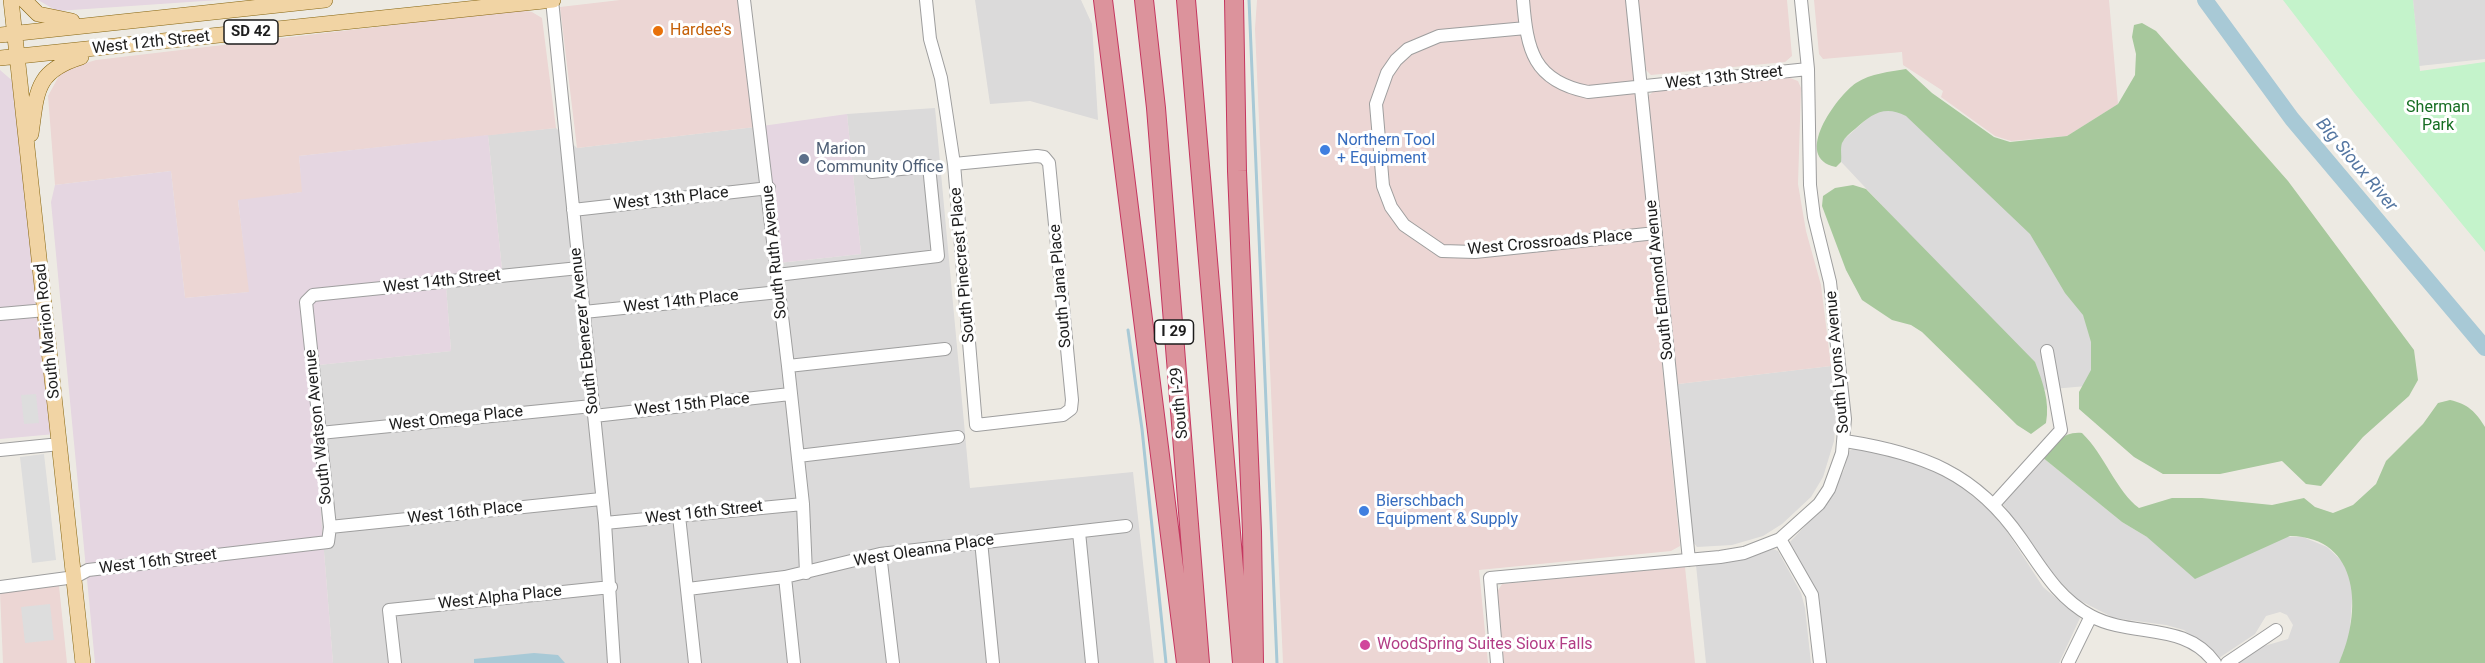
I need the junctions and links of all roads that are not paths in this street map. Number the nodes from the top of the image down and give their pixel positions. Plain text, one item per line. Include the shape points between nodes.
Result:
1 (11, 0) edge
2 (24, 0) edge
3 (326, 0) edge
4 (552, 0) edge
5 (744, 0) edge
6 (926, 0) edge
7 (1226, 0) edge
8 (1234, 0) edge
9 (1523, 0) edge
10 (1632, 0) edge
11 (1801, 0) edge
12 (1144, 1) edge
13 (1186, 1) edge
14 (1105, 6) edge
15 (141, 19) junction
16 (1526, 28) junction
17 (7, 34) edge
18 (1233, 37) junction
19 (107, 49) junction
20 (17, 56) junction
21 (0, 58) edge
22 (1808, 69) junction
23 (1641, 86) junction
24 (28, 155) junction
25 (954, 164) junction
26 (872, 172) dead end
27 (769, 188) junction
28 (573, 210) junction
29 (1656, 233) junction
30 (579, 268) junction
31 (777, 275) junction
32 (779, 292) junction
33 (306, 302) joint
34 (46, 309) junction
35 (584, 312) junction
36 (0, 314) edge
37 (945, 349) dead end
38 (2047, 351) dead end
39 (788, 366) junction
40 (790, 394) junction
41 (593, 411) junction
42 (976, 425) joint
43 (320, 433) junction
44 (958, 437) dead end
45 (1845, 441) junction
46 (60, 444) junction
47 (0, 450) edge
48 (798, 456) junction
49 (601, 499) junction
50 (803, 504) junction
51 (1994, 504) junction
52 (679, 516) junction
53 (605, 523) junction
54 (1126, 526) dead end
55 (330, 527) junction
56 (1079, 532) junction
57 (1780, 539) junction
58 (981, 541) junction
59 (318, 543) joint
60 (880, 554) junction
61 (1689, 560) junction
62 (806, 573) junction
63 (75, 577) junction
64 (785, 578) junction
65 (0, 587) edge
66 (611, 587) junction
67 (688, 590) junction
68 (2091, 616) junction
69 (2276, 630) dead end
70 (84, 663) edge
71 (394, 663) edge
72 (614, 663) edge
73 (695, 663) edge
74 (794, 663) edge
75 (893, 663) edge
76 (993, 663) edge
77 (1092, 663) edge
78 (1186, 663) edge
79 (1200, 663) edge
80 (1242, 663) edge
81 (1254, 663) edge
82 (1497, 663) edge
83 (1820, 663) edge
84 (2068, 663) edge
85 (2215, 663) edge
86 (2227, 663) edge

1 - 17 main road, South Marion Road
2 - 15 main road via 38,14 54,19
3 - 15 main road, West 12th Street / SD 42
4 - 19 main road, West 12th Street / SD 42
4 - 28 street, South Ebenezer Avenue
5 - 27 street, South Ruth Avenue
6 - 25 street, South Pinecrest Place
7 - 18 highway
8 - 18 highway
9 - 16 street, West 13th Street
10 - 23 street, South Edmond Avenue
11 - 22 street, South Lyons Avenue
12 - 79 highway, South I-29 / I 29
13 - 80 highway, I 29
14 - 78 highway
15 - 17 main road, West 12th Street / SD 42
16 - 23 street, West 13th Street via 1531,51 1552,80 1588,92
16 - 29 street, West Crossroads Place via 1439,36 1408,49 1396,60 1376,104 1383,186 1391,207 1404,225 1442,251 1475,252
17 - 20 main road, South Marion Road
18 - 81 highway
19 - 20 main road, West 12th Street / SD 42
19 - 24 main road via 68,61 46,75 38,89
20 - 21 main road, West 12th Street / SD 42
20 - 24 main road, South Marion Road
22 - 23 street, West 13th Street
22 - 45 street, South Lyons Avenue via 1810,184 1834,310
23 - 29 street, South Edmond Avenue
24 - 34 main road, South Marion Road
25 - 42 street, South Pinecrest Place
25 - 42 street, South Jana Place via 1037,156 1049,163 1072,400 1068,413 1055,417
26 - 31 street via 929,166 938,256
27 - 28 street, West 13th Place
27 - 31 street, South Ruth Avenue
28 - 30 street, South Ebenezer Avenue
29 - 61 street, South Edmond Avenue
30 - 33 street, West 14th Street via 313,295
30 - 35 street, South Ebenezer Avenue
31 - 32 street, South Ruth Avenue
32 - 35 street, West 14th Place
32 - 39 street, South Ruth Avenue
33 - 43 street, South Watson Avenue
34 - 36 street
34 - 46 main road, South Marion Road
35 - 41 street, South Ebenezer Avenue
37 - 39 street
38 - 51 street via 2061,430
39 - 40 street, South Ruth Avenue
40 - 41 street, West 15th Place
40 - 48 street, South Ruth Avenue
41 - 43 street, West Omega Place
41 - 49 street, South Ebenezer Avenue
43 - 55 street, South Watson Avenue
44 - 48 street
45 - 51 street via 1927,459 1960,477
45 - 57 street, South Lyons Avenue via 1829,489 1819,504
46 - 47 street
46 - 63 main road, South Marion Road
48 - 50 street, South Ruth Avenue
49 - 53 street, South Ebenezer Avenue
49 - 55 street, West 16th Place
50 - 52 street, West 16th Street
50 - 62 street, South Ruth Avenue
51 - 68 street via 2048,579
52 - 53 street, West 16th Street
52 - 67 street
53 - 66 street, South Ebenezer Avenue
54 - 56 street, West Oleanna Place
55 - 59 street, South Watson Avenue via 328,542
56 - 58 street, West Oleanna Place
56 - 77 street
57 - 61 street, South Lyons Avenue via 1744,553
57 - 83 street via 1812,595
58 - 60 street, West Oleanna Place
58 - 76 street
59 - 63 street, West 16th Street via 88,570
60 - 62 street, West Oleanna Place
60 - 75 street
61 - 82 street, South Lyons Avenue via 1490,578
62 - 64 street, West Oleanna Place
63 - 65 street, West 16th Street
63 - 70 main road, South Marion Road
64 - 67 street, West Oleanna Place
64 - 74 street
66 - 71 street, West Alpha Place via 389,610
66 - 72 street, South Ebenezer Avenue
67 - 73 street
68 - 84 street
68 - 85 street via 2119,627 2183,637 2196,643
69 - 86 street

